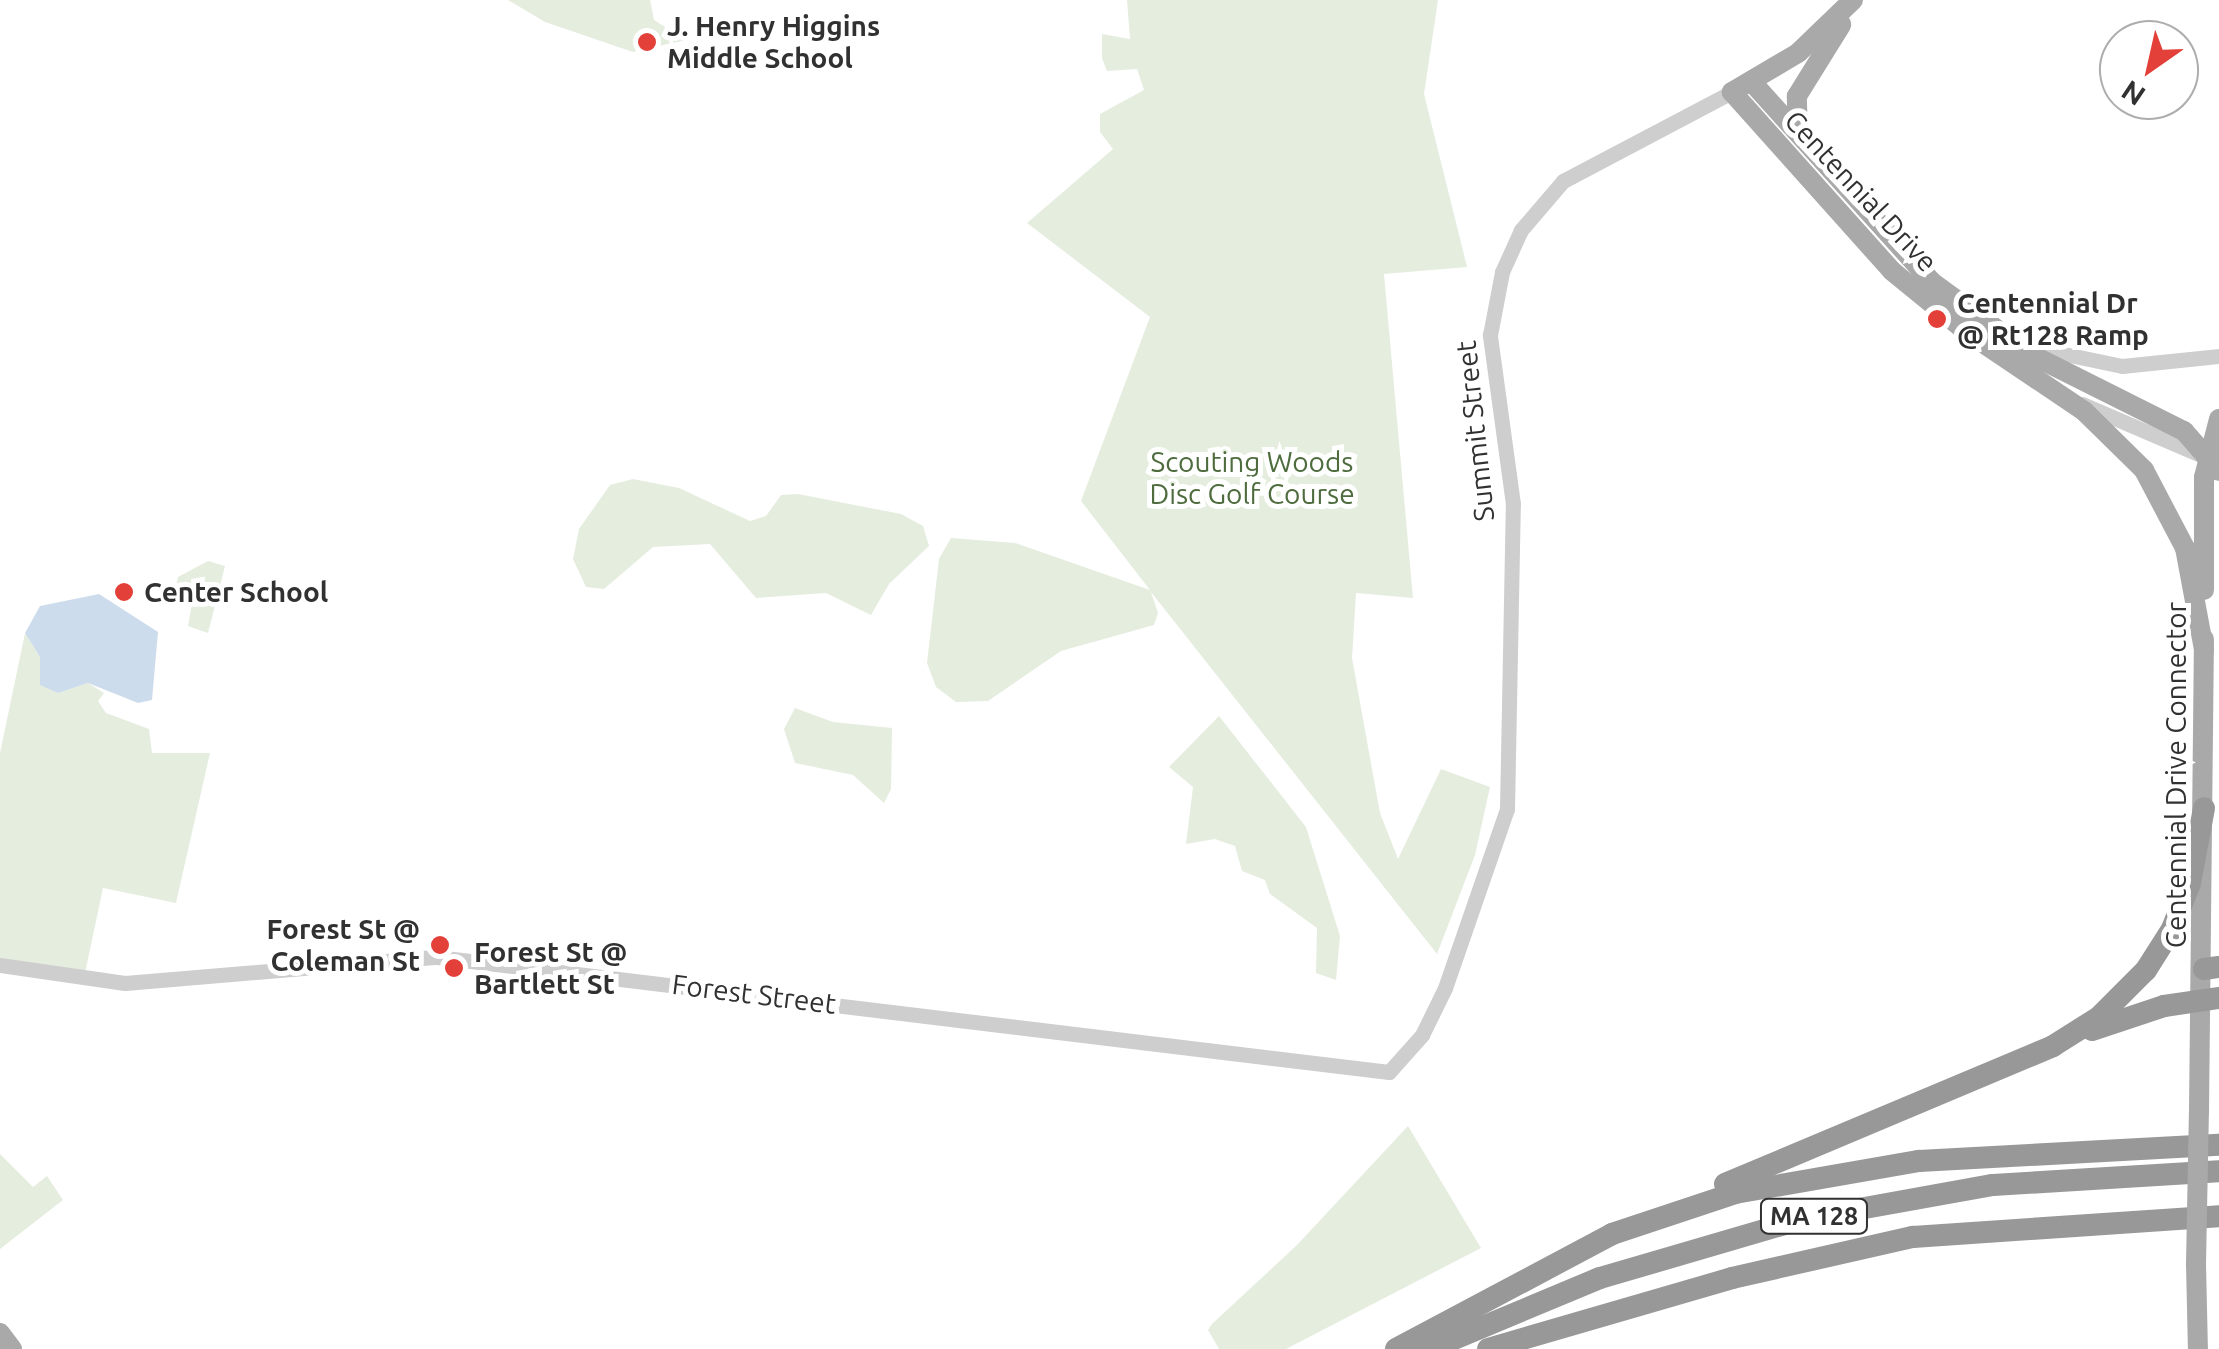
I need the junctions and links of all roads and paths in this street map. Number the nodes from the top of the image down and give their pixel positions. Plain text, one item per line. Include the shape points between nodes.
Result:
1 (1855, 0) edge
2 (1751, 81) junction
3 (1732, 92) junction
4 (1800, 138) junction
5 (1996, 330) junction
6 (2219, 356) edge
7 (2060, 393) junction
8 (2219, 419) edge
9 (2215, 464) edge
10 (2204, 650) junction
11 (2204, 808) junction
12 (0, 966) edge
13 (2212, 968) edge
14 (2211, 999) edge
15 (2053, 1046) junction
16 (1389, 1072) joint
17 (2219, 1145) edge
18 (2219, 1171) edge
19 (1665, 1214) junction
20 (2219, 1216) edge
21 (0, 1332) edge
22 (12, 1349) edge
23 (1396, 1349) edge
24 (1430, 1349) edge
25 (1488, 1349) edge
26 (2198, 1349) edge

1 - 2 main road, Summit Street via 1798,53
1 - 4 main road via 1797,96
2 - 3 main road, Summit Street
2 - 4 main road, Centennial Drive
3 - 7 main road, Centennial Drive via 1892,270 1968,333
3 - 16 street, Summit Street via 1563,180 1528,220 1505,261 1490,336 1513,504 1515,684 1507,809 1445,988 1422,1036
4 - 5 main road, Centennial Drive via 1907,259
5 - 6 street, Centennial Drive via 2057,356 2104,364
5 - 9 main road via 2054,368 2184,431
7 - 9 street, Centennial Drive
7 - 10 main road via 2115,438 2166,502 2195,583
8 - 9 main road, Centennial Drive Connector
9 - 10 main road, Centennial Drive Connector
10 - 11 main road, Centennial Drive Connector
11 - 13 main road, Centennial Drive Connector
11 - 15 highway via 2190,883 2158,952 2099,1017
12 - 16 street, Forest Street via 125,983 437,957
13 - 14 main road, Centennial Drive Connector
14 - 15 highway via 2140,1012
14 - 26 main road, Centennial Drive Connector, bridge via 2199,1112
15 - 19 highway
17 - 19 highway via 1865,1166
18 - 24 highway, MA 128 via 1993,1185 1798,1220 1600,1278
19 - 23 highway via 1562,1258
20 - 25 highway, MA 128 via 1913,1237 1732,1278
21 - 22 main road

